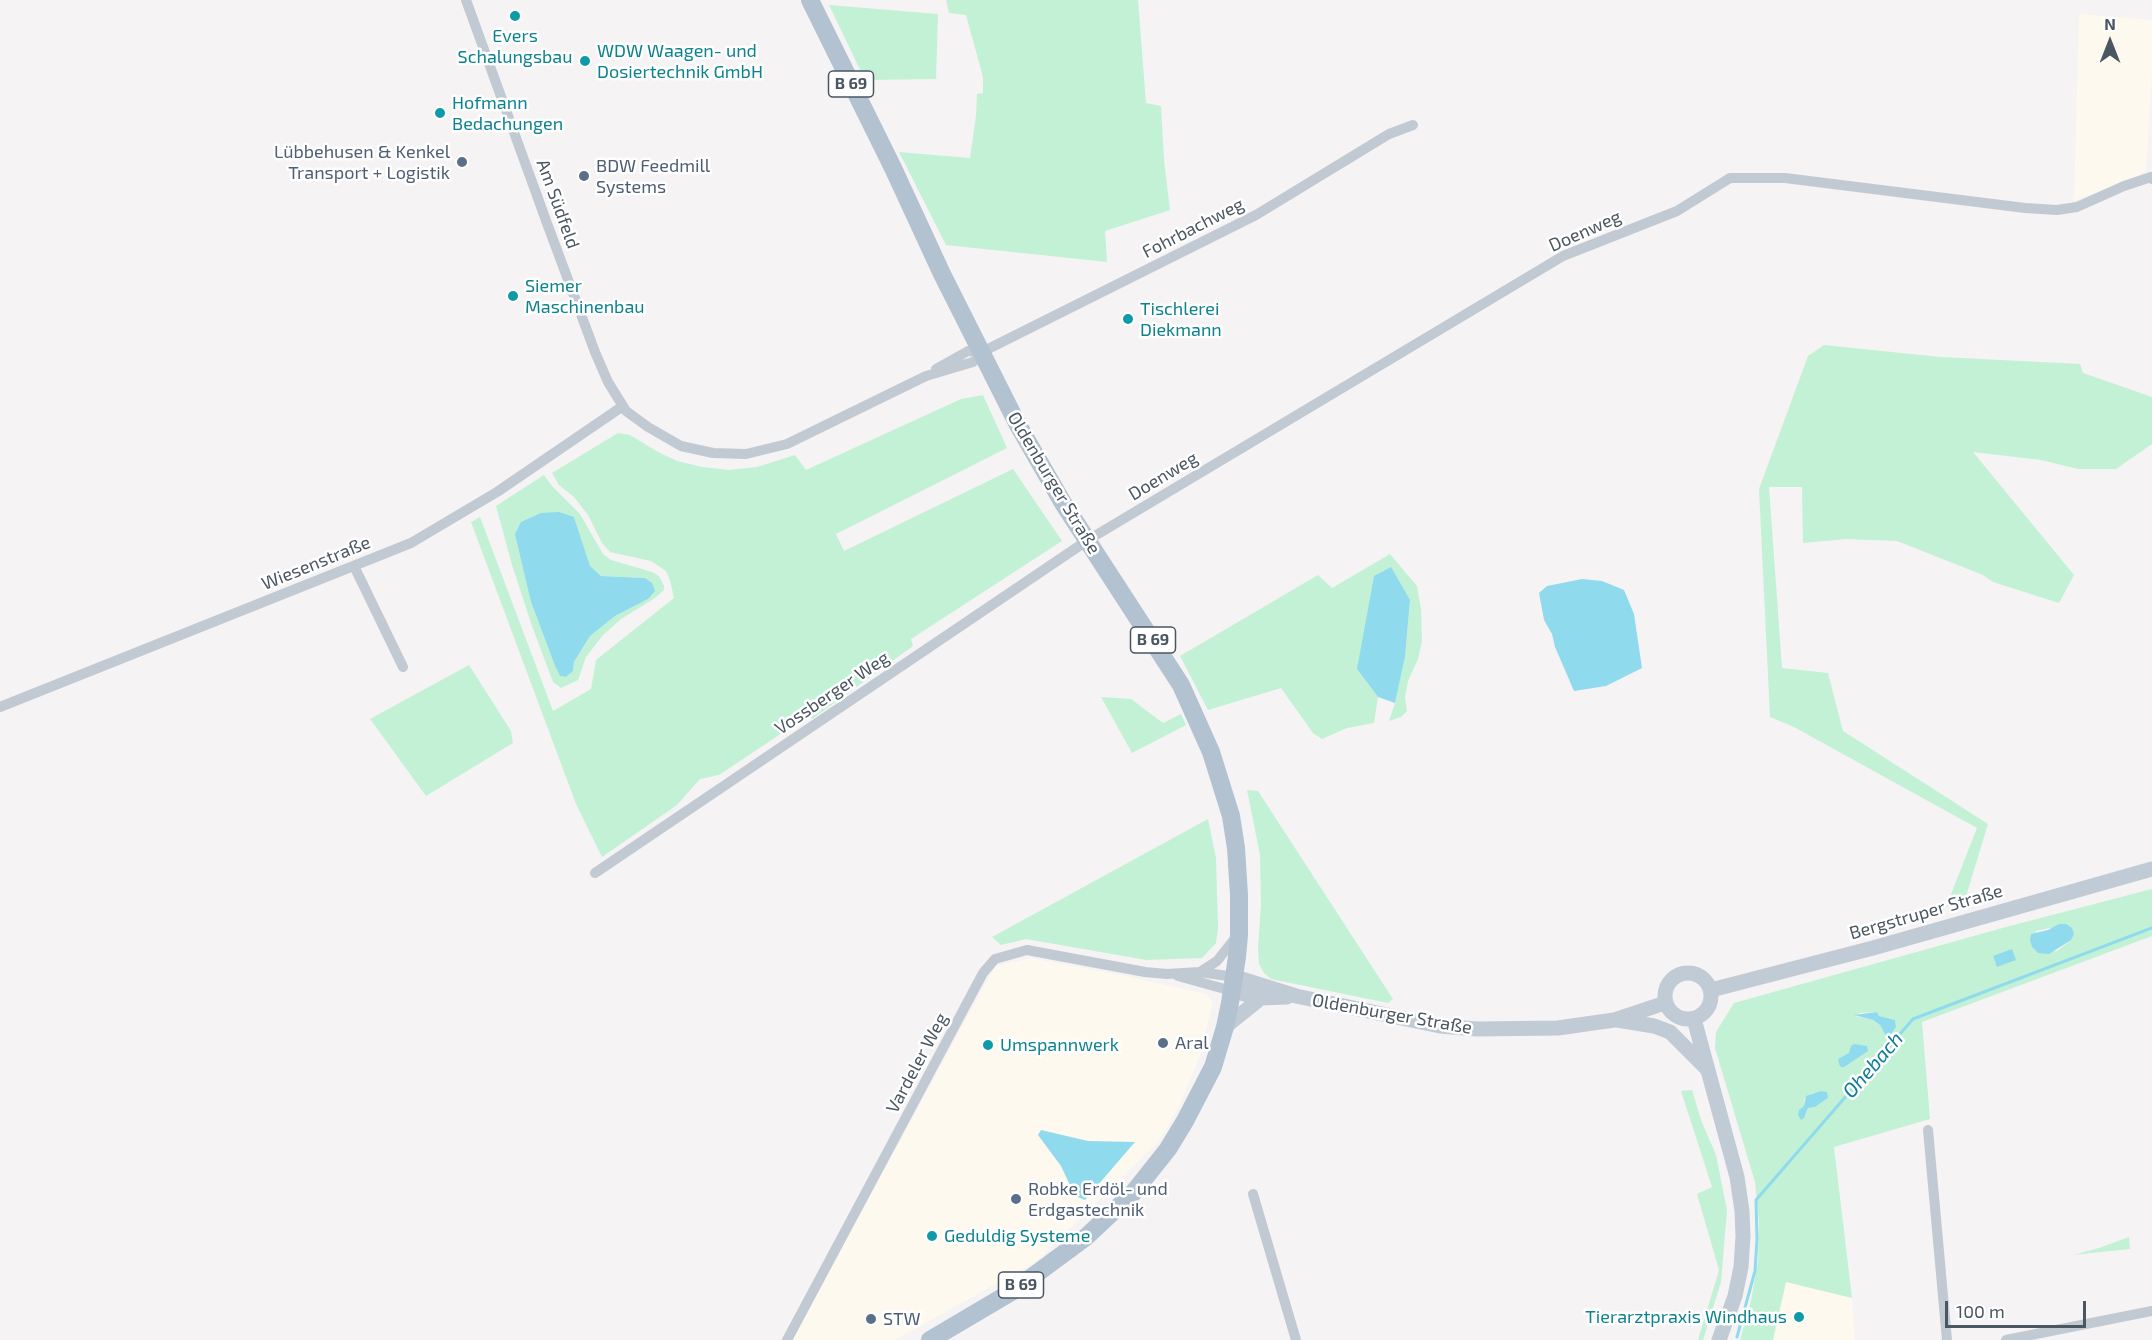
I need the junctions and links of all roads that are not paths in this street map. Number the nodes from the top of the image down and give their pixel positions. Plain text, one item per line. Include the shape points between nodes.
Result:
1 (466, 0) edge
2 (810, 0) edge
3 (1413, 125) dead end
4 (2151, 178) edge
5 (982, 352) junction
6 (623, 406) junction
7 (1088, 540) junction
8 (354, 566) junction
9 (403, 667) dead end
10 (0, 707) edge
11 (2152, 870) edge
12 (595, 873) dead end
13 (1239, 935) junction
14 (1200, 972) junction
15 (1167, 974) junction
16 (1233, 984) junction
17 (1711, 990) junction
18 (1296, 996) junction
19 (1261, 998) junction
20 (1665, 1003) junction
21 (1694, 1019) junction
22 (1614, 1020) junction
23 (1226, 1027) junction
24 (1707, 1069) junction
25 (1928, 1130) dead end
26 (1253, 1194) dead end
27 (2152, 1311) edge
28 (787, 1340) edge
29 (930, 1340) edge
30 (1296, 1340) edge
31 (1719, 1340) edge
32 (1947, 1340) edge
33 (2007, 1340) edge

1 - 6 street, Am Südfeld via 595,352
2 - 5 main road, Oldenburger Straße / B 69
3 - 5 street, Fohrbachweg via 1389,134 1256,215
4 - 7 street, Doenweg via 2077,207 2057,210 1785,178 1730,178 1677,211 1563,256
5 - 6 street, Am Südfeld via 973,362 927,376 787,444 746,454 713,453 681,446 648,427
5 - 7 main road, Oldenburger Straße / B 69 via 1039,464
6 - 8 street, Wiesenstraße via 465,512 411,543
7 - 12 street, Vossberger Weg
7 - 13 main road, Oldenburger Straße / B 69 via 1181,685 1211,752 1236,848
8 - 9 street
8 - 10 street, Wiesenstraße
11 - 17 main road, Bergstruper Straße
13 - 14 street via 1217,961
13 - 16 main road, Oldenburger Straße / B 69
14 - 15 street, Vardeler Weg
14 - 16 street, Vardeler Weg
15 - 16 street, Vardeler Weg
15 - 28 street, Vardeler Weg via 1027,950 995,959 983,973
16 - 18 main road, Oldenburger Straße
16 - 19 main road, Oldenburger Straße
16 - 23 main road, B 69
17 - 20 main road via 1703,978 1682,974 1666,988
17 - 21 main road via 1710,1005
18 - 19 main road, Oldenburger Straße
18 - 22 main road, Oldenburger Straße via 1440,1026 1477,1029 1558,1028
19 - 23 main road
20 - 21 main road via 1674,1015
20 - 22 main road, Oldenburger Straße
21 - 24 main road
22 - 24 main road via 1670,1032
23 - 29 main road, B 69 via 1201,1094 1168,1149 1132,1193 1086,1238 1047,1267
24 - 31 main road via 1737,1177 1742,1211 1741,1267
25 - 32 street
26 - 30 street
27 - 33 street

